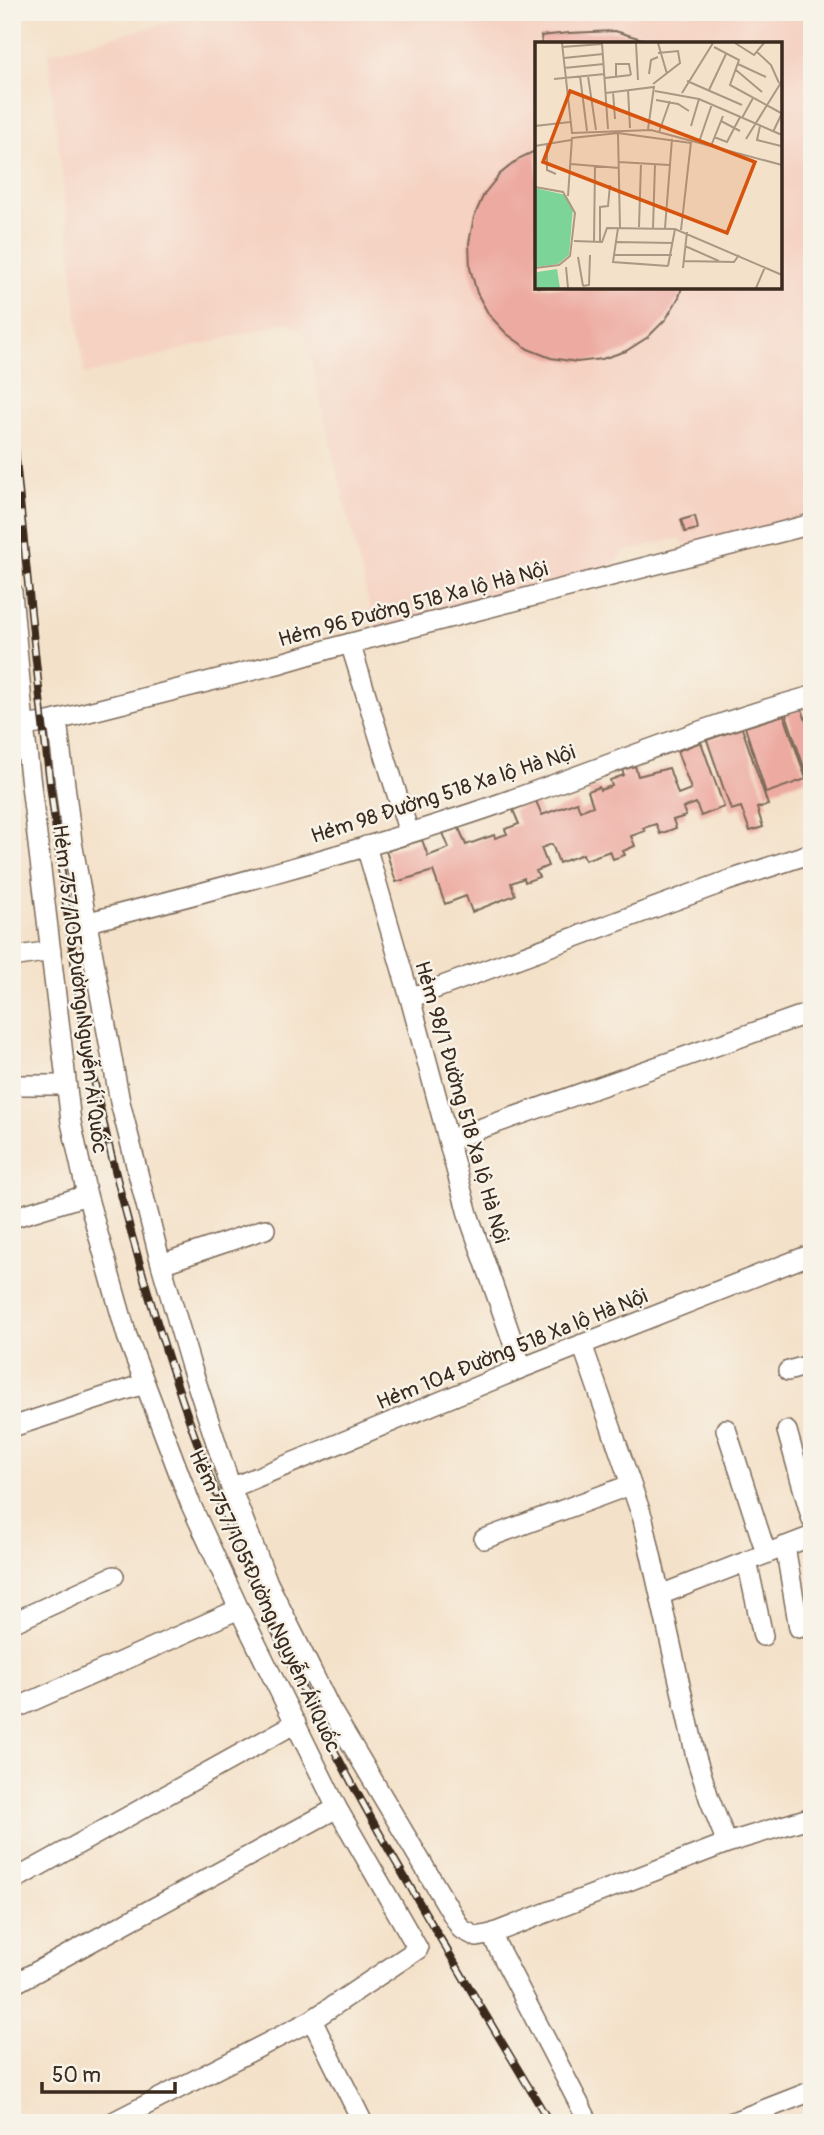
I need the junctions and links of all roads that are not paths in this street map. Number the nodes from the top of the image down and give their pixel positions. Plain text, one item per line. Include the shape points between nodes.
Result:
1 (812, 524) edge
2 (12, 593) edge
3 (14, 638) edge
4 (350, 643) junction
5 (812, 696) edge
6 (57, 720) junction
7 (24, 726) junction
8 (409, 833) junction
9 (366, 846) junction
10 (812, 853) edge
11 (85, 923) junction
12 (51, 951) junction
13 (12, 957) edge
14 (410, 998) junction
15 (812, 1012) edge
16 (12, 1085) edge
17 (65, 1085) junction
18 (448, 1140) junction
19 (87, 1195) junction
20 (12, 1218) edge
21 (265, 1229) dead end
22 (812, 1254) edge
23 (161, 1264) junction
24 (582, 1344) junction
25 (812, 1364) edge
26 (522, 1368) junction
27 (788, 1371) dead end
28 (145, 1384) junction
29 (12, 1427) edge
30 (726, 1429) dead end
31 (787, 1431) dead end
32 (630, 1485) junction
33 (231, 1488) junction
34 (812, 1520) edge
35 (812, 1536) edge
36 (484, 1539) dead end
37 (785, 1546) junction
38 (766, 1553) junction
39 (747, 1561) junction
40 (114, 1576) dead end
41 (660, 1595) junction
42 (239, 1609) junction
43 (12, 1623) edge
44 (799, 1628) dead end
45 (763, 1636) dead end
46 (12, 1710) edge
47 (296, 1723) junction
48 (337, 1808) junction
49 (812, 1817) edge
50 (727, 1843) junction
51 (12, 1881) edge
52 (491, 1934) junction
53 (12, 1985) edge
54 (312, 2020) junction
55 (812, 2091) edge
56 (111, 2123) edge
57 (363, 2123) edge
58 (589, 2123) edge
59 (730, 2123) edge

1 - 4 street, Hẻm 96 Đường 518 Xa lộ Hà Nội
2 - 3 street, Hẻm 757/105 Đường Nguyễn Ái Quốc
3 - 7 street, Hẻm 757/105 Đường Nguyễn Ái Quốc
4 - 6 street, Hẻm 96 Đường 518 Xa lộ Hà Nội
4 - 8 street
5 - 8 street, Hẻm 98 Đường 518 Xa lộ Hà Nội via 732,719
6 - 7 street, Hẻm 96 Đường 518 Xa lộ Hà Nội
6 - 11 street
7 - 12 street, Hẻm 757/105 Đường Nguyễn Ái Quốc
8 - 9 street, Hẻm 98 Đường 518 Xa lộ Hà Nội
9 - 11 street, Hẻm 98 Đường 518 Xa lộ Hà Nội
9 - 14 street, Hẻm 98/1 Đường 518 Xa lộ Hà Nội
10 - 14 street
11 - 23 street via 120,1102
12 - 13 street
12 - 17 street, Hẻm 757/105 Đường Nguyễn Ái Quốc
14 - 18 street, Hẻm 98/1 Đường 518 Xa lộ Hà Nội
15 - 18 street
16 - 17 street
17 - 19 street, Hẻm 757/105 Đường Nguyễn Ái Quốc
18 - 26 street, Hẻm 98/1 Đường 518 Xa lộ Hà Nội via 473,1231
19 - 20 street
19 - 28 street, Hẻm 757/105 Đường Nguyễn Ái Quốc
21 - 23 street
22 - 24 street, Hẻm 104 Đường 518 Xa lộ Hà Nội
23 - 33 street
24 - 26 street, Hẻm 104 Đường 518 Xa lộ Hà Nội
24 - 32 street
25 - 27 street
26 - 33 street, Hẻm 104 Đường 518 Xa lộ Hà Nội
28 - 29 street
28 - 42 street, Hẻm 757/105 Đường Nguyễn Ái Quốc via 191,1505
30 - 38 street
31 - 34 street
32 - 36 street
32 - 41 street via 643,1519
33 - 52 street via 268,1583 330,1708 461,1929 477,1937
35 - 37 street
37 - 38 street
37 - 44 street
38 - 39 street
39 - 41 street
39 - 45 street
40 - 43 street
41 - 50 street via 696,1757
42 - 46 street
42 - 47 street, Hẻm 757/105 Đường Nguyễn Ái Quốc
47 - 48 street, Hẻm 757/105 Đường Nguyễn Ái Quốc
47 - 51 street
48 - 53 street
48 - 54 street, Hẻm 757/105 Đường Nguyễn Ái Quốc via 418,1948
49 - 50 street
50 - 52 street
52 - 58 street
54 - 56 street
54 - 57 street
55 - 59 street

